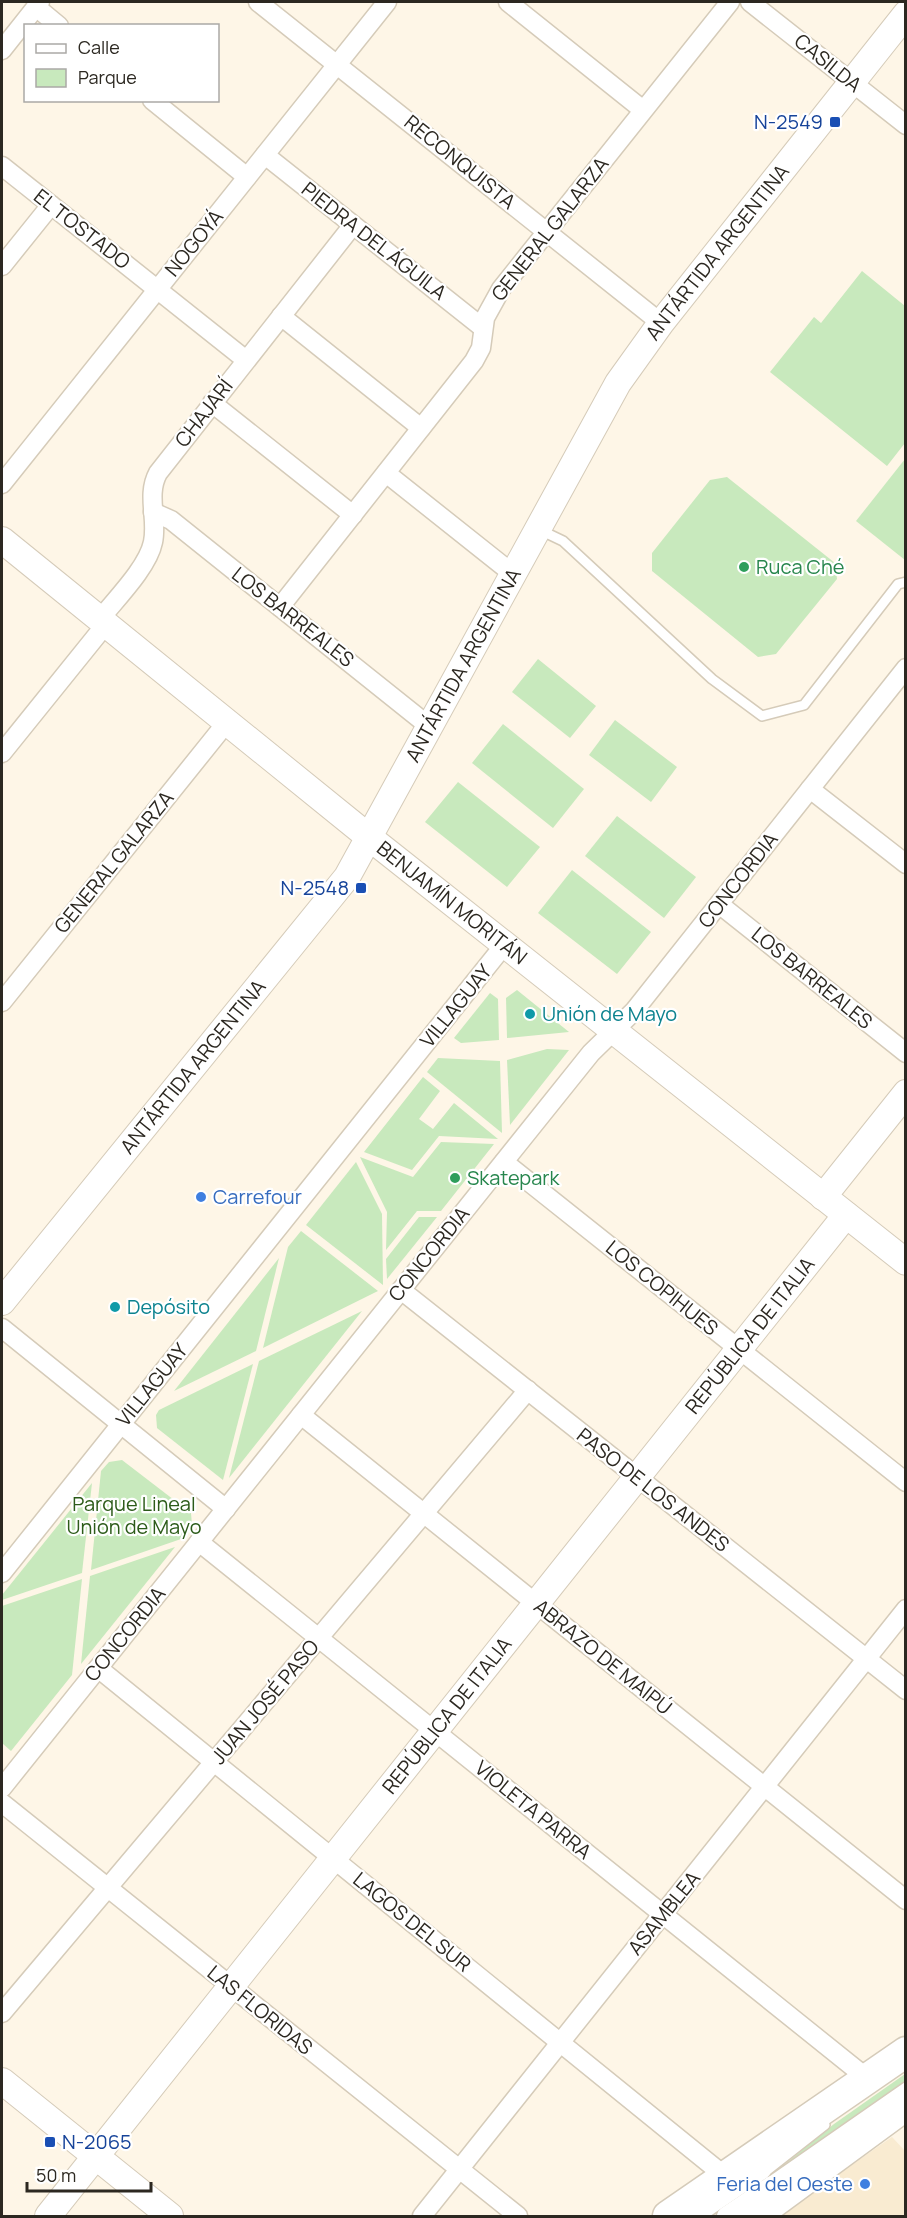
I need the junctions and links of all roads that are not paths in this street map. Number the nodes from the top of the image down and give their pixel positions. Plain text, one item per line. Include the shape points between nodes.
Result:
1 (258, 2) edge
2 (387, 2) edge
3 (508, 2) edge
4 (730, 2) edge
5 (750, 2) edge
6 (38, 4) edge
7 (906, 14) edge
8 (57, 24) edge
9 (2, 50) edge
10 (337, 64) junction
11 (852, 82) junction
12 (154, 102) edge
13 (644, 110) junction
14 (906, 125) edge
15 (265, 155) junction
16 (2, 166) edge
17 (247, 177) junction
18 (51, 205) junction
19 (353, 225) junction
20 (547, 232) junction
21 (2, 266) edge
22 (157, 289) junction
23 (281, 316) junction
24 (662, 322) junction
25 (483, 328) junction
26 (246, 360) junction
27 (212, 403) junction
28 (421, 428) junction
29 (386, 473) junction
30 (2, 484) edge
31 (153, 512) junction
32 (353, 515) junction
33 (538, 529) junction
34 (2, 540) edge
35 (513, 574) junction
36 (906, 582) edge
37 (280, 607) junction
38 (103, 622) junction
39 (904, 674) edge
40 (227, 722) junction
41 (430, 727) junction
42 (2, 753) edge
43 (810, 789) junction
44 (370, 838) junction
45 (906, 864) edge
46 (719, 904) junction
47 (505, 944) junction
48 (2, 1002) edge
49 (614, 1031) junction
50 (906, 1053) edge
51 (906, 1093) edge
52 (504, 1162) junction
53 (823, 1197) junction
54 (846, 1215) junction
55 (906, 1262) edge
56 (401, 1290) junction
57 (2, 1302) edge
58 (2, 1328) edge
59 (739, 1349) junction
60 (528, 1390) junction
61 (301, 1415) junction
62 (121, 1424) junction
63 (637, 1477) junction
64 (906, 1482) edge
65 (226, 1509) junction
66 (424, 1513) junction
67 (199, 1542) junction
68 (2, 1573) edge
69 (537, 1603) junction
70 (906, 1609) edge
71 (318, 1638) junction
72 (866, 1659) junction
73 (98, 1668) junction
74 (906, 1690) edge
75 (435, 1731) junction
76 (214, 1762) junction
77 (765, 1786) junction
78 (2, 1788) edge
79 (2, 1803) edge
80 (333, 1858) junction
81 (108, 1888) junction
82 (906, 1900) edge
83 (663, 1914) junction
84 (231, 1987) junction
85 (2, 2013) edge
86 (561, 2042) junction
87 (906, 2052) edge
88 (867, 2079) junction
89 (2, 2081) edge
90 (906, 2087) edge
91 (906, 2105) edge
92 (832, 2120) dead end
93 (96, 2157) junction
94 (459, 2170) junction
95 (726, 2177) junction
96 (48, 2217) edge
97 (171, 2217) edge
98 (422, 2217) edge
99 (518, 2217) edge
100 (668, 2217) edge
101 (680, 2217) edge
102 (694, 2217) edge
103 (702, 2217) edge
104 (719, 2217) edge
105 (726, 2217) edge
106 (740, 2217) edge
107 (755, 2217) edge

1 - 10 street, RECONQUISTA
2 - 10 street, NOGOYÁ
3 - 13 street
4 - 13 street, GENERAL GALARZA
5 - 11 street, CASILDA
6 - 8 street
6 - 9 street
7 - 11 street, ANTÁRTIDA ARGENTINA
10 - 15 street, NOGOYÁ
10 - 20 street, RECONQUISTA
11 - 14 street, CASILDA
11 - 24 street, ANTÁRTIDA ARGENTINA
12 - 17 street
13 - 20 street, GENERAL GALARZA
15 - 17 street, NOGOYÁ
15 - 19 street, PIEDRA DEL ÁGUILA
16 - 18 street, EL TOSTADO
17 - 22 street, NOGOYÁ
18 - 21 street
18 - 22 street, EL TOSTADO
19 - 23 street, CHAJARÍ
19 - 25 street, PIEDRA DEL ÁGUILA
20 - 24 street, RECONQUISTA
20 - 25 street, GENERAL GALARZA via 495,299
22 - 26 street, EL TOSTADO
22 - 30 street, NOGOYÁ
23 - 26 street, CHAJARÍ
23 - 28 street
24 - 33 street, ANTÁRTIDA ARGENTINA via 618,383
25 - 28 street, GENERAL GALARZA via 478,355
26 - 27 street, CHAJARÍ
27 - 31 street, CHAJARÍ via 154,479
27 - 32 street
28 - 29 street, GENERAL GALARZA
29 - 32 street, GENERAL GALARZA
29 - 35 street
31 - 37 street, LOS BARREALES via 171,520
31 - 38 street, CHAJARÍ via 154,538 149,554
32 - 37 street, GENERAL GALARZA
33 - 35 street, ANTÁRTIDA ARGENTINA
33 - 36 lane via 563,541 712,679 762,716 804,705 898,584
34 - 38 street, BENJAMÍN MORITÁN
35 - 41 street, ANTÁRTIDA ARGENTINA
37 - 41 street, LOS BARREALES
38 - 40 street, BENJAMÍN MORITÁN
38 - 42 street, CHAJARÍ
39 - 43 street, CONCORDIA
40 - 44 street, BENJAMÍN MORITÁN
40 - 48 street, GENERAL GALARZA
41 - 44 street, ANTÁRTIDA ARGENTINA
43 - 45 street
43 - 46 street, CONCORDIA
44 - 47 street, BENJAMÍN MORITÁN
44 - 57 street, ANTÁRTIDA ARGENTINA via 337,890
46 - 49 street, CONCORDIA
46 - 50 street, LOS BARREALES
47 - 49 street, BENJAMÍN MORITÁN
47 - 62 street, VILLAGUAY
49 - 52 street, CONCORDIA via 597,1046
49 - 53 street, BENJAMÍN MORITÁN
51 - 53 street
52 - 56 street, CONCORDIA
52 - 59 street, LOS COPIHUES
53 - 54 street, BENJAMÍN MORITÁN
54 - 55 street, BENJAMÍN MORITÁN
54 - 59 street, REPÚBLICA DE ITALIA
56 - 60 street, PASO DE LOS ANDES
56 - 61 street, CONCORDIA
58 - 62 street
59 - 63 street, REPÚBLICA DE ITALIA
59 - 64 street, LOS COPIHUES
60 - 63 street, PASO DE LOS ANDES
60 - 66 street, JUAN JOSÉ PASO
61 - 65 street, CONCORDIA
61 - 66 street, ABRAZO DE MAIPÚ
62 - 65 street
62 - 68 street, VILLAGUAY
63 - 69 street, REPÚBLICA DE ITALIA
63 - 72 street, PASO DE LOS ANDES
65 - 67 street, CONCORDIA
66 - 69 street, ABRAZO DE MAIPÚ
66 - 71 street, JUAN JOSÉ PASO
67 - 71 street, VIOLETA PARRA
67 - 73 street, CONCORDIA
69 - 75 street, REPÚBLICA DE ITALIA
69 - 77 street, ABRAZO DE MAIPÚ
70 - 72 street, ASAMBLEA
71 - 75 street, VIOLETA PARRA
71 - 76 street, JUAN JOSÉ PASO
72 - 74 street, PASO DE LOS ANDES
72 - 77 street, ASAMBLEA
73 - 76 street, LAGOS DEL SUR
73 - 78 street, CONCORDIA
75 - 80 street, REPÚBLICA DE ITALIA
75 - 83 street, VIOLETA PARRA
76 - 80 street, LAGOS DEL SUR
76 - 81 street, JUAN JOSÉ PASO
77 - 82 street, ABRAZO DE MAIPÚ
77 - 83 street, ASAMBLEA
79 - 81 street, LAS FLORIDAS
80 - 84 street, REPÚBLICA DE ITALIA
80 - 86 street, LAGOS DEL SUR
81 - 84 street, LAS FLORIDAS
81 - 85 street, JUAN JOSÉ PASO
83 - 86 street, ASAMBLEA
83 - 88 street, VIOLETA PARRA
84 - 93 street, REPÚBLICA DE ITALIA
84 - 94 street, LAS FLORIDAS
86 - 94 street, ASAMBLEA
86 - 95 street, LAGOS DEL SUR
87 - 88 main road
88 - 95 main road
89 - 93 street
90 - 104 lane
91 - 107 main road
92 - 103 lane
93 - 96 street, REPÚBLICA DE ITALIA
93 - 97 street
94 - 98 street, ASAMBLEA
94 - 99 street, LAS FLORIDAS
95 - 100 main road
101 - 102 street via 758,2163 762,2170
105 - 106 street via 772,2185 777,2192

